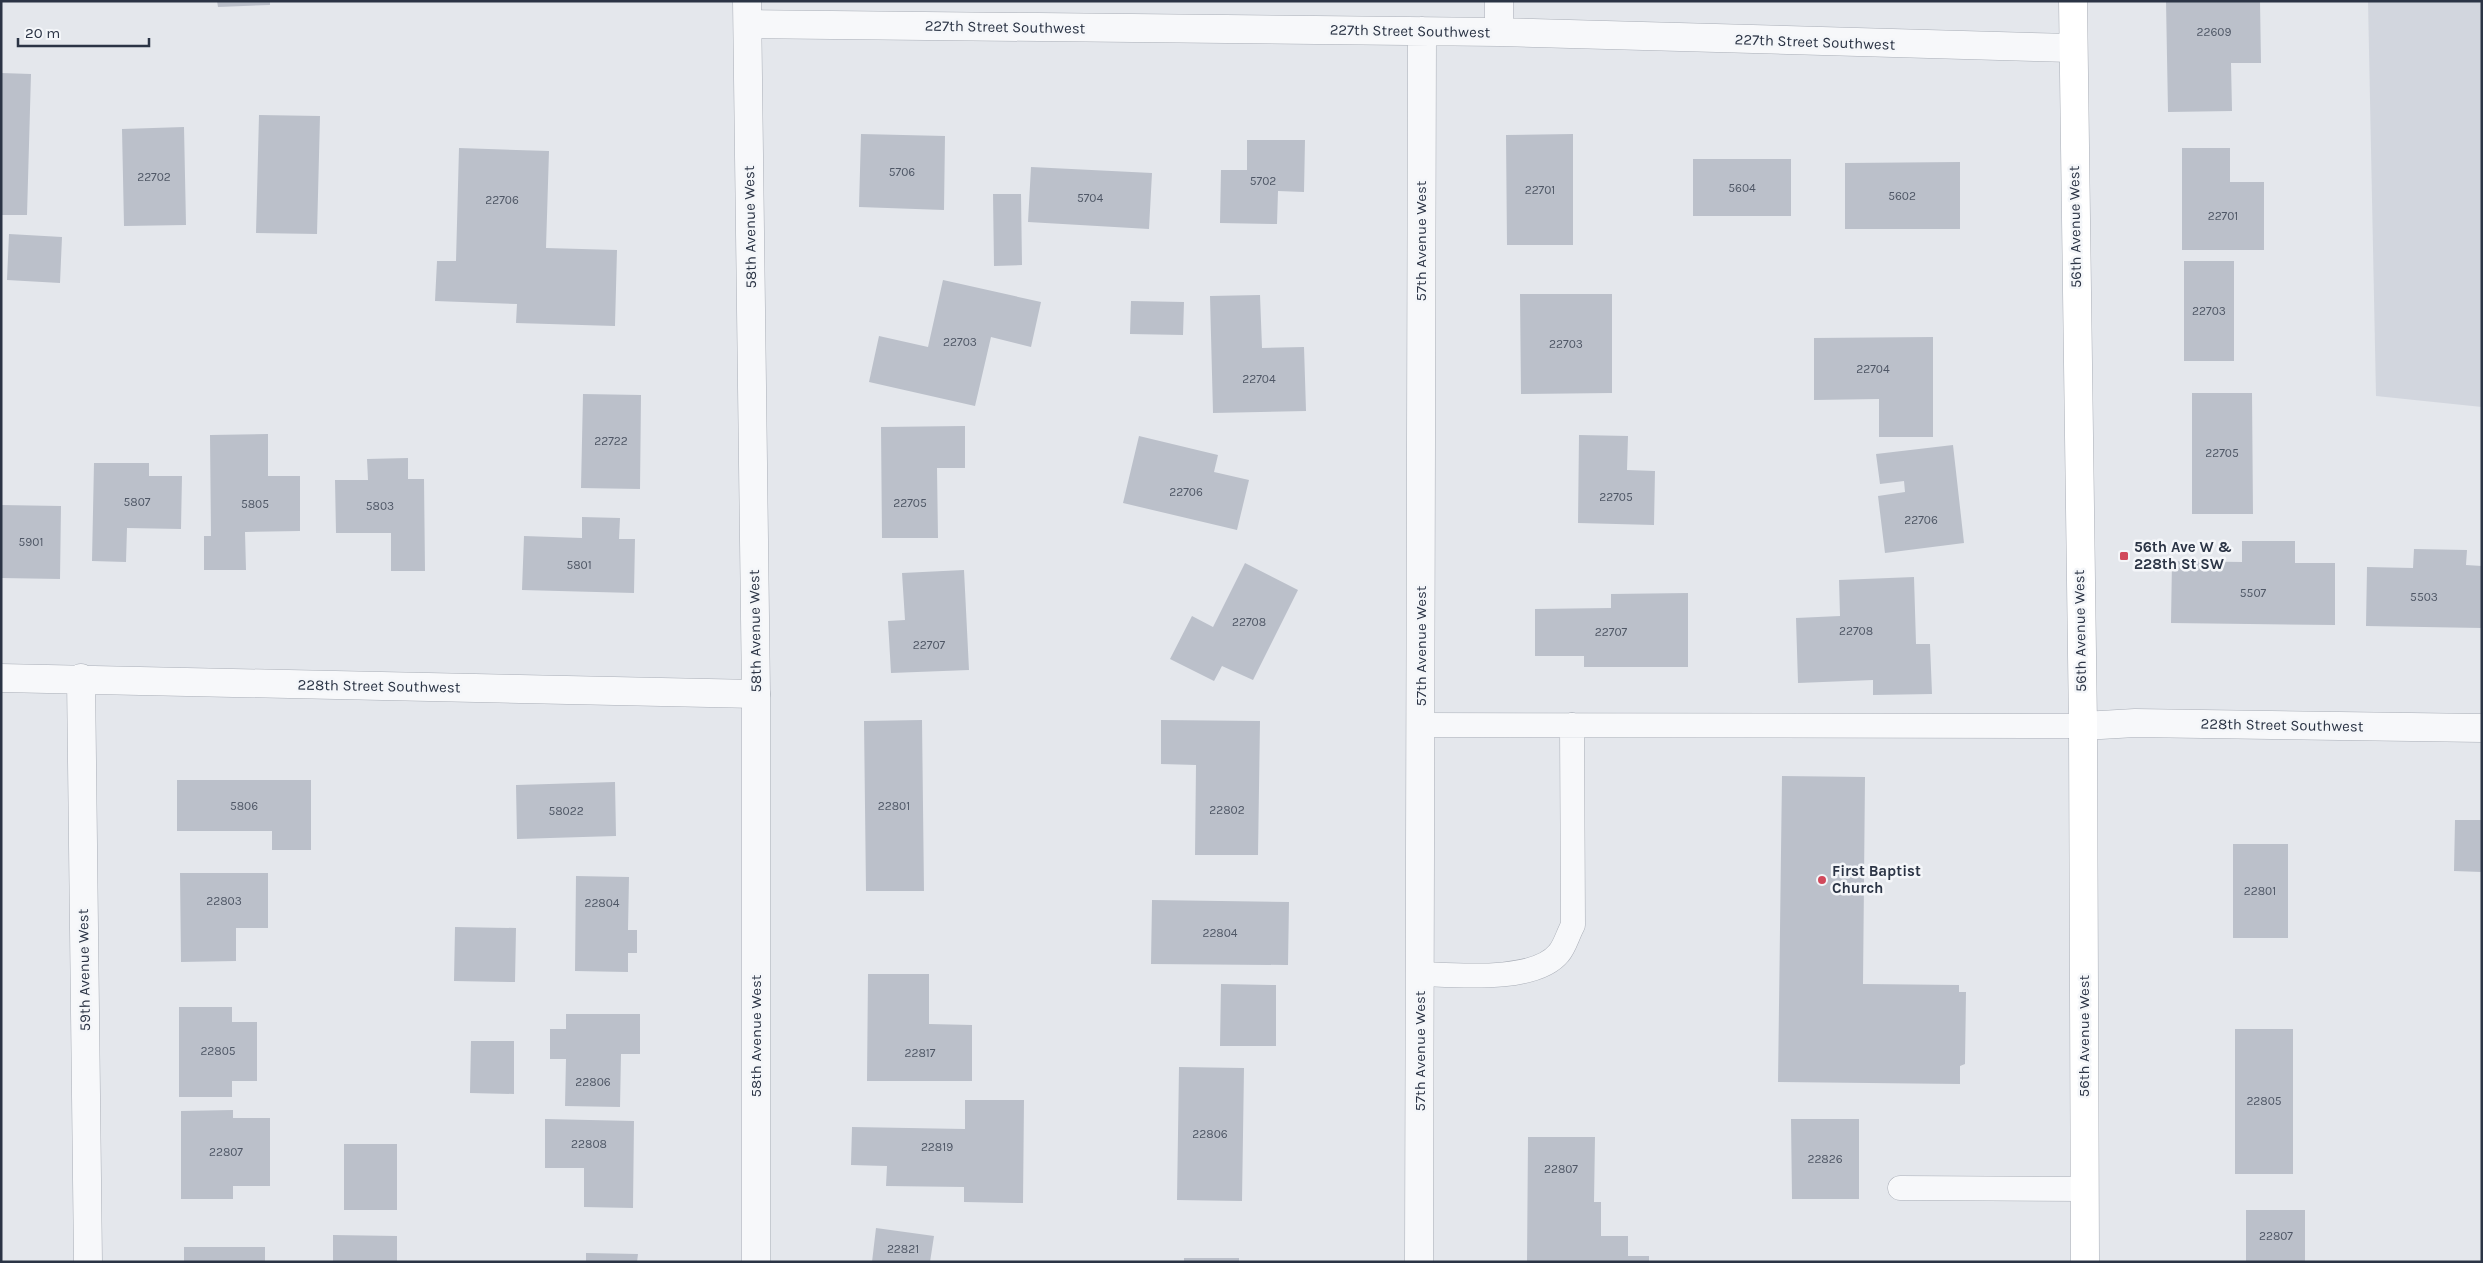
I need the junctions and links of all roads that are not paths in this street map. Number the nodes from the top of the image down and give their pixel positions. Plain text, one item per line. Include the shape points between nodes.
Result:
1 (1499, 1) edge
2 (2073, 1) edge
3 (747, 13) edge
4 (1422, 31) junction
5 (1499, 32) junction
6 (2072, 48) junction
7 (1, 678) edge
8 (81, 678) junction
9 (756, 694) junction
10 (1420, 725) junction
11 (1572, 725) junction
12 (2083, 726) junction
13 (2482, 728) edge
14 (1420, 974) junction
15 (1900, 1188) dead end
16 (2084, 1189) junction
17 (88, 1262) edge
18 (756, 1262) edge
19 (1420, 1262) edge
20 (2085, 1262) edge

1 - 5 street
2 - 6 main road, 56th Avenue West
3 - 4 street, 227th Street Southwest
3 - 9 street, 58th Avenue West
4 - 5 street, 227th Street Southwest
4 - 10 street, 57th Avenue West
5 - 6 street, 227th Street Southwest
6 - 12 main road, 56th Avenue West
7 - 8 street, 228th Street Southwest
8 - 9 street, 228th Street Southwest
8 - 17 street, 59th Avenue West
9 - 18 street, 58th Avenue West
10 - 11 lane
10 - 14 street, 57th Avenue West
11 - 12 lane
11 - 14 lane via 1573,925 1559,954 1540,967 1503,976
12 - 13 street, 228th Street Southwest via 2135,723
12 - 16 main road, 56th Avenue West
14 - 19 street, 57th Avenue West
15 - 16 lane
16 - 20 main road, 56th Avenue West

